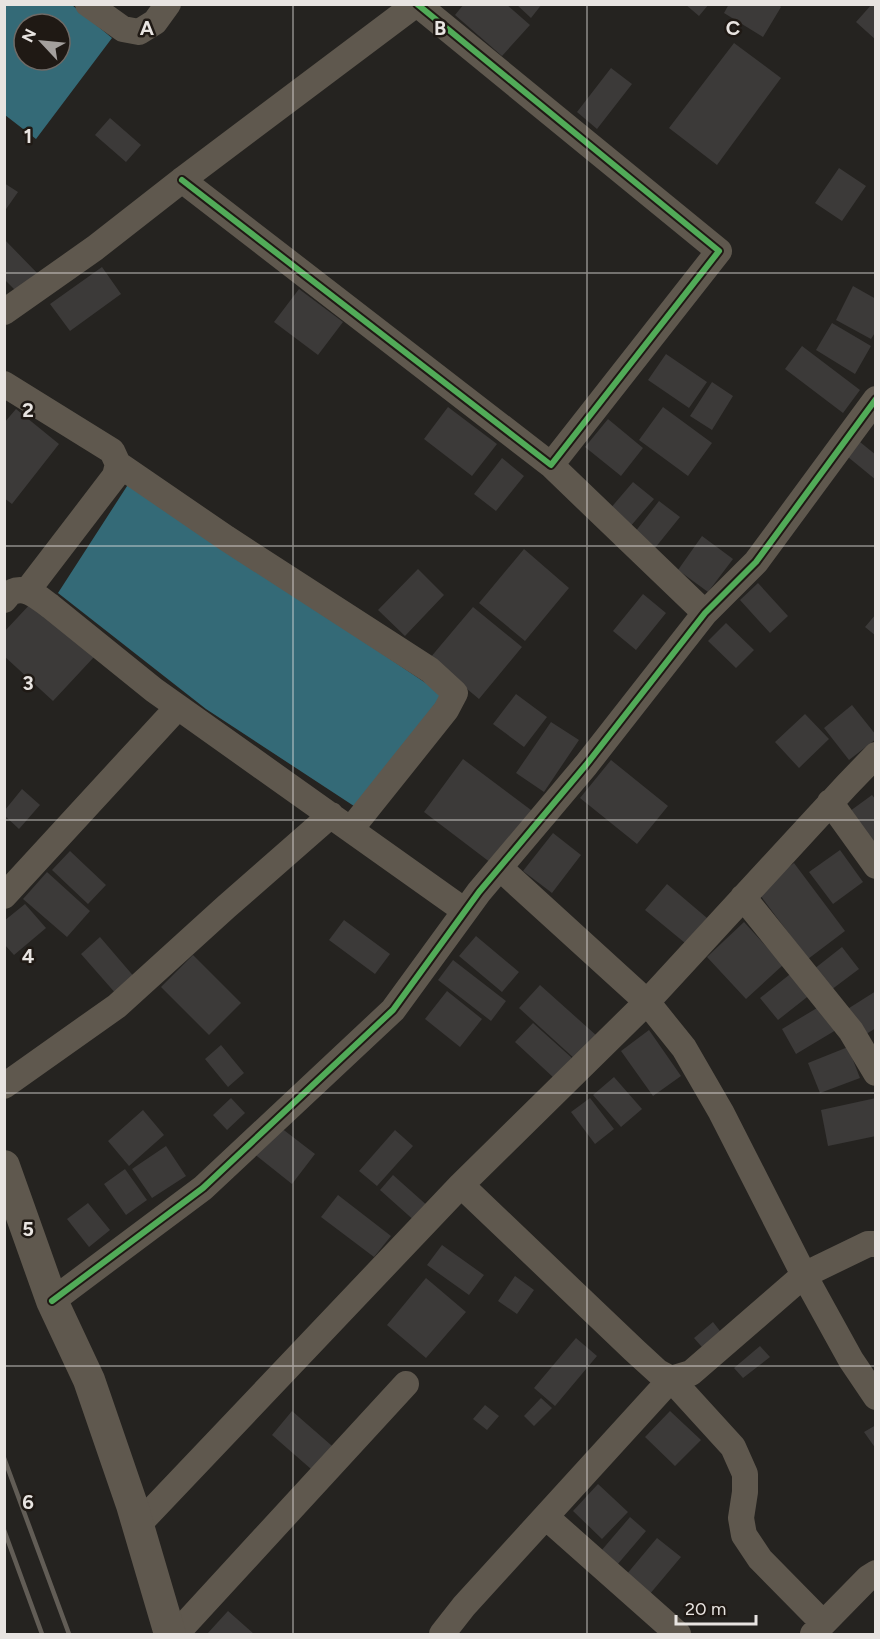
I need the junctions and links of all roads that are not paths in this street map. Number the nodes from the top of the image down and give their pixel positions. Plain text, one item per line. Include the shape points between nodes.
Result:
1 (88, 4) edge
2 (168, 4) edge
3 (416, 4) edge
4 (182, 180) junction
5 (4, 312) edge
6 (4, 384) edge
7 (876, 399) edge
8 (118, 464) junction
9 (551, 465) junction
10 (16, 595) edge
11 (705, 613) junction
12 (178, 706) junction
13 (876, 755) edge
14 (830, 802) junction
15 (341, 822) junction
16 (876, 866) edge
17 (500, 868) junction
18 (4, 896) edge
19 (743, 897) junction
20 (465, 911) junction
21 (647, 1002) junction
22 (876, 1073) edge
23 (4, 1086) edge
24 (4, 1166) edge
25 (461, 1185) junction
26 (876, 1244) edge
27 (804, 1275) junction
28 (52, 1301) junction
29 (671, 1379) junction
30 (406, 1384) dead end
31 (874, 1392) edge
32 (546, 1517) junction
33 (138, 1524) junction
34 (876, 1573) edge
35 (818, 1629) edge
36 (170, 1635) edge
37 (176, 1635) edge
38 (442, 1635) edge
39 (678, 1635) edge

1 - 2 street via 123,29 139,32 155,22
3 - 4 street
3 - 9 street via 719,251
4 - 5 street
4 - 9 street
6 - 8 street via 112,451
7 - 11 street via 756,562
8 - 10 street via 115,476
8 - 15 street via 430,670 455,693 446,710
9 - 11 street
10 - 12 street via 50,606
11 - 17 street
12 - 15 street
12 - 18 street
13 - 14 street
14 - 16 street
14 - 19 street
15 - 20 street
15 - 23 street via 226,907 117,1006
17 - 20 street
17 - 21 street
19 - 21 street
19 - 22 street via 851,1031
20 - 28 street via 393,1010 204,1188
21 - 25 street
21 - 27 street via 684,1048 721,1112
24 - 28 street
25 - 29 street via 634,1350
25 - 33 street
26 - 27 street via 868,1244
27 - 29 street via 691,1373
27 - 31 street via 851,1360
28 - 33 street via 89,1380
29 - 32 street
29 - 35 street via 733,1447 745,1474 741,1518 744,1535
30 - 37 street
32 - 38 street
32 - 39 street
33 - 36 street
34 - 35 street

